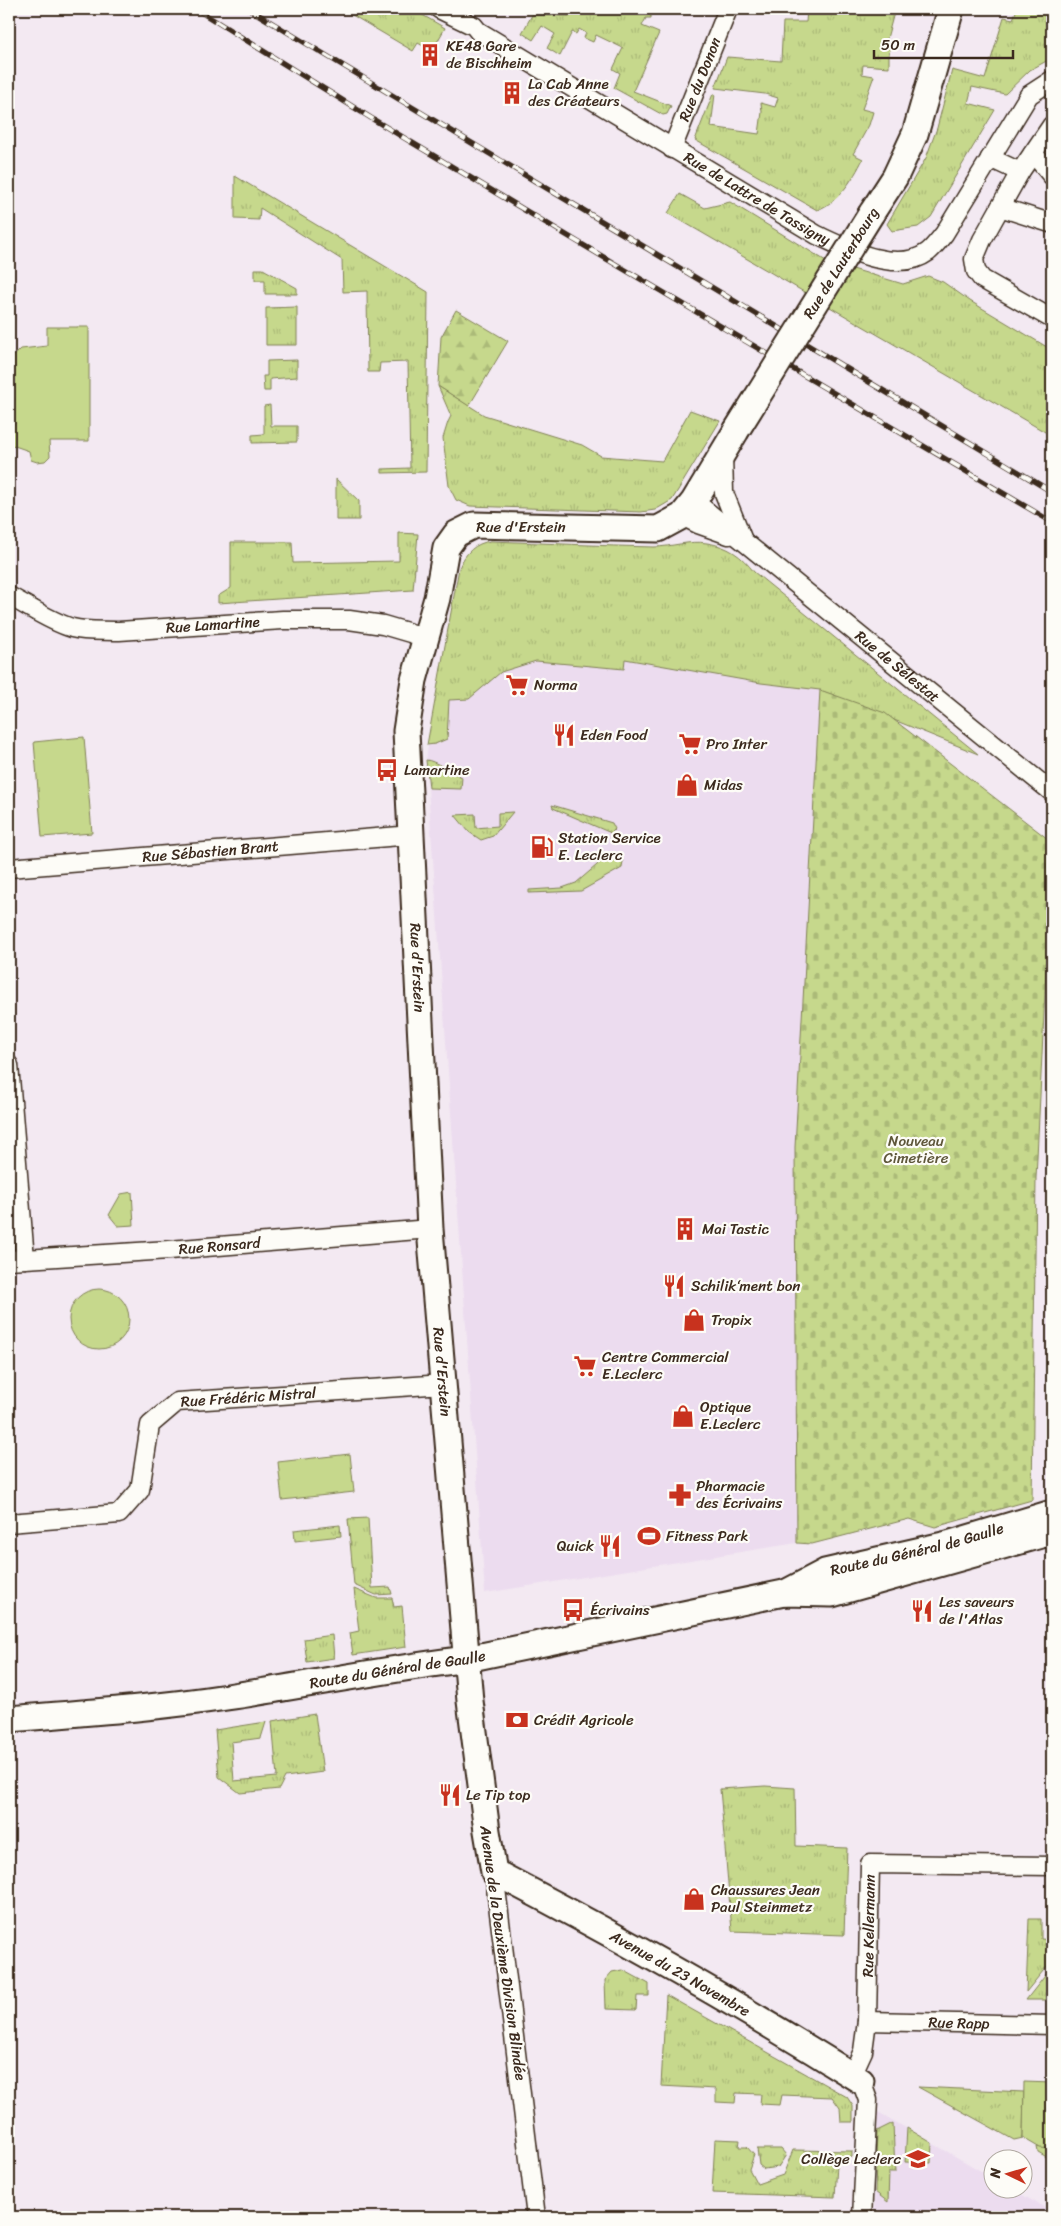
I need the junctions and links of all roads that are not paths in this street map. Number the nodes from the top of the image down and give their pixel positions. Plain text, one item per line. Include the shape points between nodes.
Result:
1 (439, 9) edge
2 (728, 9) edge
3 (951, 9) edge
4 (458, 14) edge
5 (1052, 80) edge
6 (1052, 125) edge
7 (672, 149) junction
8 (1033, 153) junction
9 (990, 158) junction
10 (1020, 172) junction
11 (1052, 176) edge
12 (1000, 208) junction
13 (1052, 220) edge
14 (1052, 320) edge
15 (723, 454) junction
16 (688, 508) junction
17 (743, 541) junction
18 (9, 596) edge
19 (424, 637) junction
20 (1052, 792) edge
21 (412, 835) junction
22 (9, 868) edge
23 (9, 1065) edge
24 (430, 1229) junction
25 (17, 1259) edge
26 (444, 1384) junction
27 (1052, 1513) edge
28 (9, 1524) edge
29 (1052, 1532) edge
30 (784, 1593) junction
31 (466, 1659) junction
32 (9, 1719) edge
33 (1052, 1866) edge
34 (494, 1872) junction
35 (867, 2021) junction
36 (1052, 2025) edge
37 (857, 2078) junction
38 (536, 2217) edge
39 (862, 2217) edge

1 - 4 street, Rue de Lattre de Tassigny
2 - 7 street, Rue du Donon
3 - 15 street, Rue de Lauterbourg, bridge via 915,134 894,177
4 - 7 street, Rue de Lattre de Tassigny via 478,31
5 - 9 street, Rue de Lattre de Tassigny via 1029,95
6 - 8 street
7 - 9 street, Rue de Lattre de Tassigny via 817,235 864,255 887,260 910,260 928,252 944,234
8 - 10 street
8 - 11 street
9 - 10 street
10 - 12 street
12 - 13 street via 1050,223
12 - 14 street via 974,259 976,271 982,279
15 - 16 street, Rue de Lauterbourg
15 - 17 street via 724,493
16 - 17 street, Rue de Sélestat
16 - 19 street, Rue d'Erstein via 658,530 484,524 460,530 446,548
17 - 20 street, Rue de Sélestat
18 - 19 street, Rue Lamartine via 50,619 74,628 93,630 283,620 349,620 384,625
19 - 21 street, Rue d'Erstein via 406,731
21 - 22 street, Rue Sébastien Brant
21 - 24 street, Rue d'Erstein
23 - 25 street
24 - 25 street, Rue Ronsard
24 - 26 street, Rue d'Erstein
26 - 28 street, Rue Frédéric Mistral via 177,1402 150,1425 140,1490 119,1514
26 - 31 street, Rue d'Erstein
27 - 30 street, Route du Général de Gaulle via 948,1544 825,1572
29 - 30 street, Route du Général de Gaulle via 832,1594
30 - 31 street, Route du Général de Gaulle
31 - 32 street, Route du Général de Gaulle via 225,1698
31 - 34 street, Avenue de la Deuxième Division Blindée
33 - 35 street, Rue Kellermann via 870,1864
34 - 37 street, Avenue du 23 Novembre via 656,1959
34 - 38 street, Avenue de la Deuxième Division Blindée
35 - 36 street, Rue Rapp
35 - 37 street, Rue Kellermann
37 - 39 street via 868,2100

